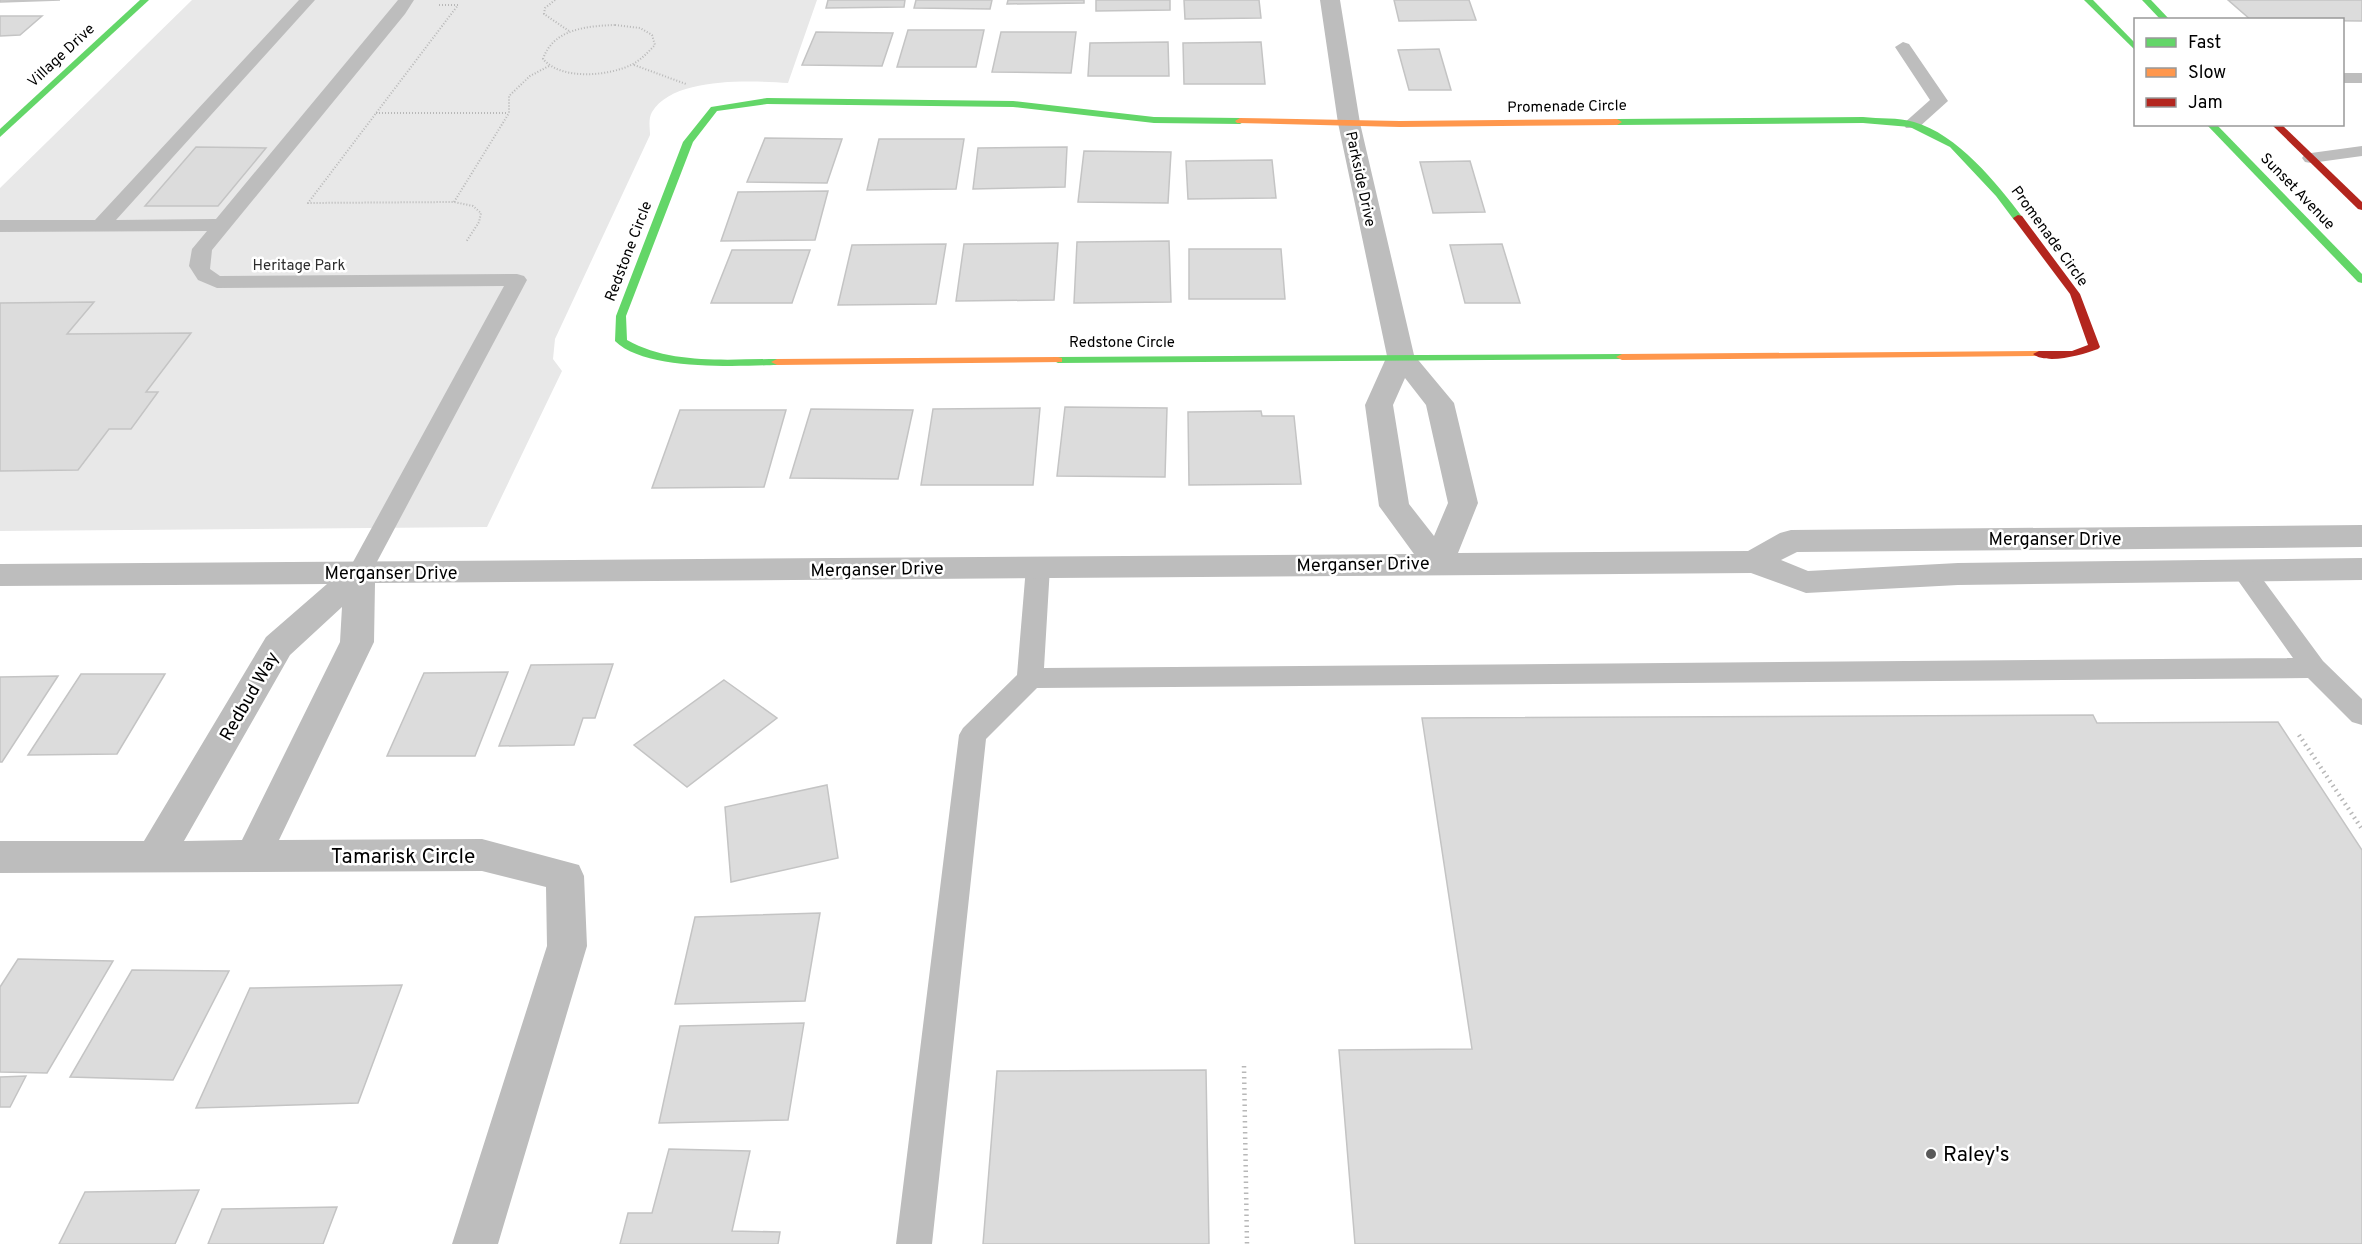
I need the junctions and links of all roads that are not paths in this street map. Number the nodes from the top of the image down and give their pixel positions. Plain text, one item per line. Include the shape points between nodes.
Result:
1 (145, 0) edge
2 (307, 0) edge
3 (406, 0) edge
4 (1330, 0) edge
5 (2088, 0) edge
6 (2146, 0) edge
7 (2164, 18) edge
8 (1903, 47) dead end
9 (2134, 47) edge
10 (2344, 78) edge
11 (2362, 78) edge
12 (1349, 123) junction
13 (1912, 124) junction
14 (2212, 126) edge
15 (2277, 126) edge
16 (0, 134) edge
17 (2362, 152) edge
18 (2311, 158) junction
19 (2362, 207) edge
20 (223, 225) junction
21 (0, 226) edge
22 (100, 226) junction
23 (2362, 280) edge
24 (1401, 356) junction
25 (2362, 536) edge
26 (1754, 561) junction
27 (1438, 563) junction
28 (1038, 567) junction
29 (2362, 569) edge
30 (2244, 572) junction
31 (359, 573) junction
32 (0, 575) edge
33 (2314, 668) junction
34 (1030, 678) junction
35 (2362, 716) edge
36 (155, 856) junction
37 (253, 856) junction
38 (0, 857) edge
39 (475, 1244) edge
40 (914, 1244) edge

1 - 16 street, Village Drive
2 - 22 lane
3 - 20 lane
4 - 12 street, Parkside Drive
5 - 9 street
6 - 7 street
8 - 13 lane via 1939,101
10 - 11 lane
12 - 13 street, Promenade Circle via 1863,120
12 - 24 street, Parkside Drive
12 - 24 street, Redstone Circle via 1154,120 1013,104 908,100 767,101 714,109 688,141 621,316 621,341 634,351 705,362
13 - 24 street, Promenade Circle via 1953,145 1999,194 2075,294 2094,346 2073,354
14 - 23 street, Sunset Avenue
15 - 18 street, Sunset Avenue
17 - 18 lane
18 - 19 street, Sunset Avenue
20 - 22 lane
20 - 31 lane via 202,249 198,266 203,276 217,282 517,280
21 - 22 lane
24 - 27 street via 1379,405 1394,506
24 - 27 street, Parkside Drive via 1440,403 1463,503
25 - 26 street, Merganser Drive via 1791,541
26 - 27 street, Merganser Drive
26 - 30 street, Merganser Drive via 1806,582 1958,574
27 - 28 street, Merganser Drive
28 - 31 street, Merganser Drive
28 - 34 lane
29 - 30 street, Merganser Drive
30 - 33 lane
31 - 32 street, Merganser Drive
31 - 36 street, Redbud Way via 278,646
31 - 37 street via 357,642
33 - 34 lane
33 - 35 lane
34 - 40 lane via 973,735
36 - 37 street, Tamarisk Circle
36 - 38 street, Tamarisk Circle
37 - 39 street, Tamarisk Circle via 482,855 565,876 567,946

